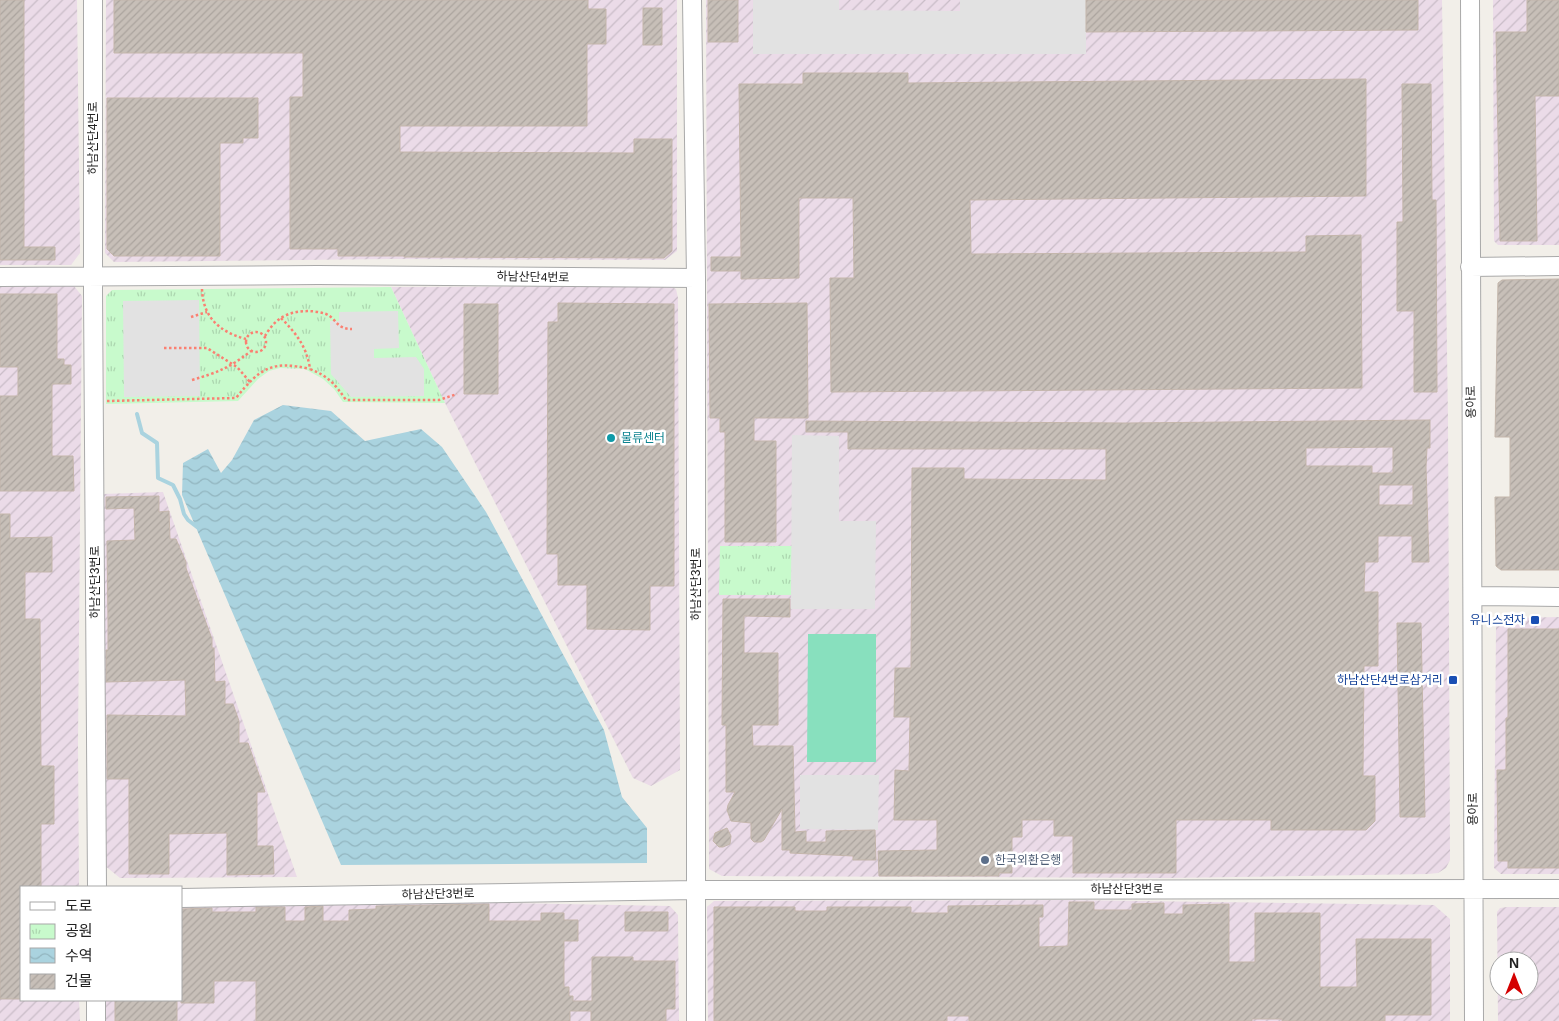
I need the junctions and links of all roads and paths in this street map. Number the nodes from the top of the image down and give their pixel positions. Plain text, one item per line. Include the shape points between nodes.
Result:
1 (93, 0) edge
2 (692, 0) edge
3 (1470, 0) edge
4 (1559, 266) edge
5 (1470, 267) junction
6 (202, 276) junction
7 (0, 277) edge
8 (93, 277) junction
9 (696, 278) junction
10 (207, 312) junction
11 (191, 317) dead end
12 (281, 318) junction
13 (352, 329) dead end
14 (264, 336) junction
15 (246, 339) junction
16 (164, 348) dead end
17 (251, 351) junction
18 (233, 364) junction
19 (310, 369) junction
20 (192, 380) dead end
21 (250, 382) junction
22 (457, 394) dead end
23 (94, 402) junction
24 (1473, 596) junction
25 (1559, 596) edge
26 (97, 886) edge
27 (1473, 889) junction
28 (1559, 889) edge
29 (696, 890) junction
30 (182, 898) edge
31 (96, 1001) edge
32 (96, 1021) edge
33 (696, 1021) edge
34 (1474, 1021) edge

1 - 8 street, 하남산단4번로
2 - 9 street
3 - 5 street, 용아로
4 - 5 street
5 - 24 street, 용아로
6 - 8 street, 하남산단4번로
6 - 9 street, 하남산단4번로
6 - 10 path
7 - 8 street, 하남산단4번로
8 - 23 street, 하남산단3번로
9 - 29 street, 하남산단3번로
10 - 11 path
10 - 15 path via 229,334
12 - 13 path via 289,313 309,311 327,315 344,329
12 - 14 path
12 - 19 path via 296,332 306,348
14 - 15 path via 257,332
14 - 17 path via 264,349
15 - 17 path
16 - 18 path via 207,348
17 - 18 path
18 - 20 path via 217,373
18 - 21 path
19 - 21 path via 280,365 268,368
19 - 22 path via 325,375 346,400 439,400
21 - 23 path via 236,398
23 - 26 street, 하남산단3번로
24 - 25 street
24 - 27 street, 용아로
27 - 28 street, 하남산단3번로
27 - 29 street, 하남산단3번로
27 - 34 street, 용아로
29 - 30 street, 하남산단3번로
29 - 33 street, 하남산단3번로
31 - 32 street

